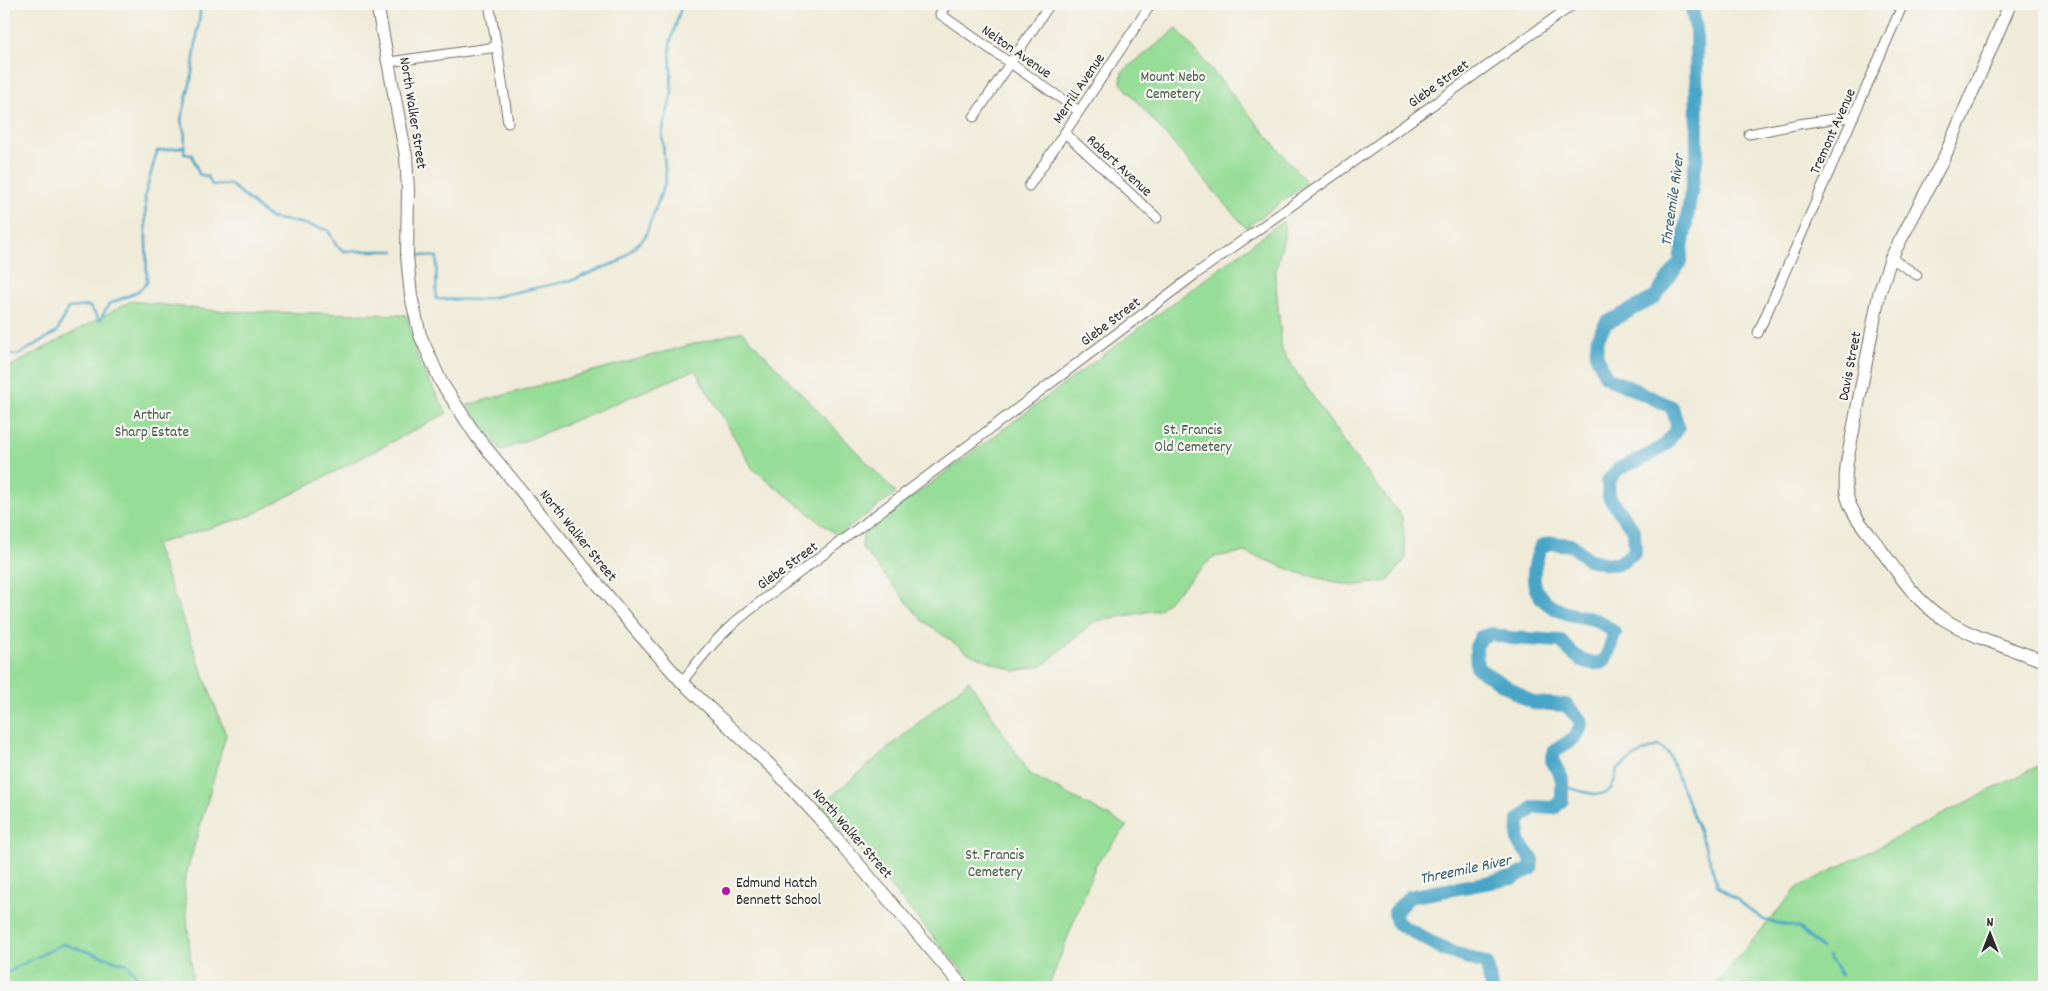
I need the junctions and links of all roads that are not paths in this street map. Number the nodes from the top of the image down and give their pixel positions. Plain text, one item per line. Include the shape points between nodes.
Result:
1 (377, 4) edge
2 (489, 4) edge
3 (947, 4) edge
4 (1050, 4) edge
5 (1151, 4) edge
6 (1574, 4) edge
7 (1903, 4) edge
8 (2010, 4) edge
9 (497, 47) junction
10 (389, 62) junction
11 (1010, 63) junction
12 (1079, 111) junction
13 (1854, 116) junction
14 (974, 117) dead end
15 (508, 122) dead end
16 (1065, 133) junction
17 (1749, 134) dead end
18 (1029, 186) dead end
19 (1157, 218) dead end
20 (1891, 258) junction
21 (1917, 275) dead end
22 (1758, 333) dead end
23 (2044, 661) edge
24 (682, 682) junction
25 (963, 987) edge

1 - 10 main road, North Walker Street
2 - 9 street
3 - 11 street, Nelton Avenue via 940,14
4 - 11 street
5 - 12 street, Merrill Avenue
6 - 24 street, Glebe Street via 1197,273 758,603 709,646
7 - 13 street, Tremont Avenue
8 - 20 main road, Davis Street via 1944,158
9 - 10 street
9 - 15 street
10 - 24 main road, North Walker Street via 406,156 410,289 420,335 434,370 477,437
11 - 12 street, Nelton Avenue
11 - 14 street
12 - 16 street, Merrill Avenue
13 - 17 street
13 - 22 street, Tremont Avenue
16 - 18 street, Merrill Avenue
16 - 19 street, Robert Avenue
20 - 21 street
20 - 23 main road, Davis Street via 1880,294 1847,462 1845,481 1849,502 1855,515 1912,592 1931,609 1970,632
24 - 25 main road, North Walker Street via 806,803

